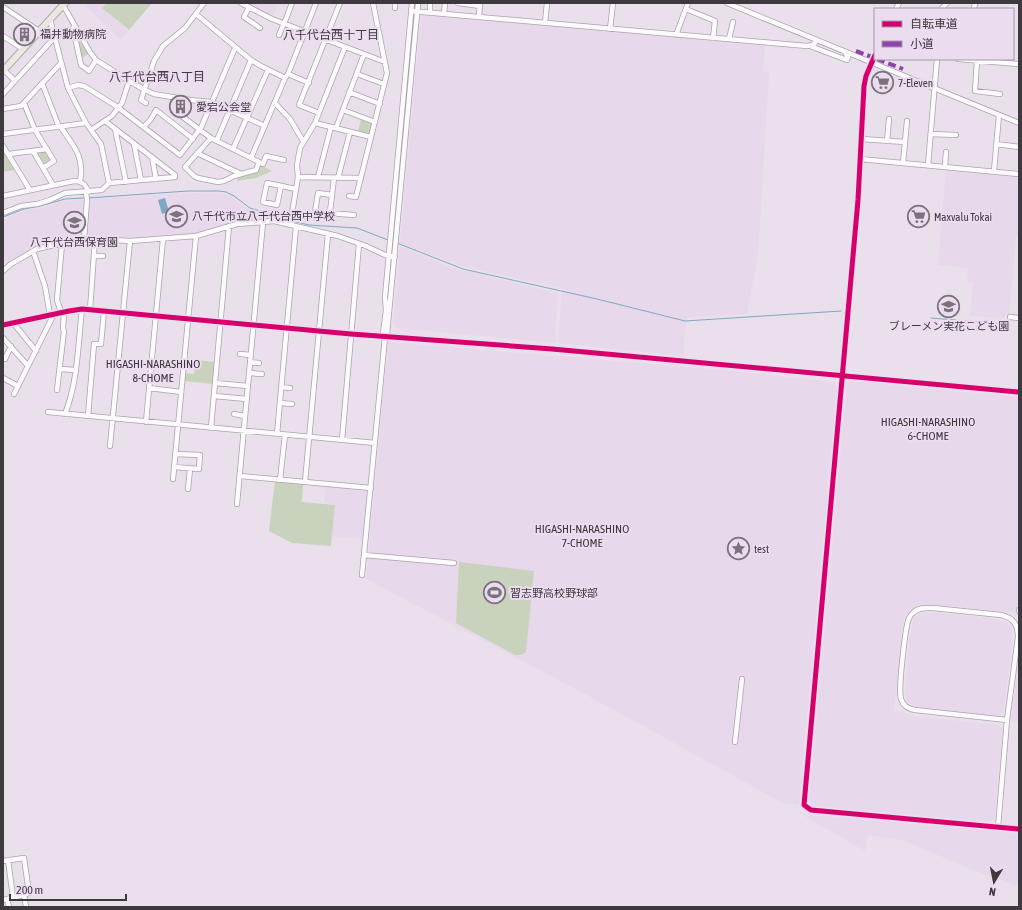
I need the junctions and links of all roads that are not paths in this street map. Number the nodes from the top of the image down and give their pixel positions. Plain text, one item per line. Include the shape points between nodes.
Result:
1 (204, 3) edge
2 (241, 3) edge
3 (292, 3) edge
4 (316, 3) edge
5 (340, 3) edge
6 (373, 3) edge
7 (412, 3) edge
8 (418, 3) edge
9 (430, 3) edge
10 (445, 3) edge
11 (458, 3) edge
12 (547, 3) edge
13 (613, 3) edge
14 (688, 3) edge
15 (727, 3) edge
16 (64, 4) edge
17 (480, 4) edge
18 (3, 7) edge
19 (249, 7) junction
20 (686, 9) junction
21 (411, 11) junction
22 (418, 11) junction
23 (430, 12) junction
24 (196, 14) junction
25 (444, 14) junction
26 (479, 17) junction
27 (50, 19) junction
28 (733, 22) dead end
29 (72, 23) junction
30 (284, 23) junction
31 (545, 23) junction
32 (260, 28) dead end
33 (610, 29) junction
34 (40, 31) junction
35 (305, 32) junction
36 (279, 35) dead end
37 (676, 35) junction
38 (3, 36) edge
39 (55, 37) junction
40 (713, 38) junction
41 (729, 39) junction
42 (326, 40) junction
43 (817, 40) junction
44 (810, 46) junction
45 (345, 47) junction
46 (235, 48) junction
47 (23, 49) junction
48 (844, 51) junction
49 (364, 54) junction
50 (874, 57) edge
51 (96, 60) junction
52 (251, 60) junction
53 (937, 60) edge
54 (969, 60) edge
55 (978, 61) junction
56 (385, 62) junction
57 (872, 62) junction
58 (61, 63) junction
59 (1019, 64) edge
60 (268, 70) junction
61 (3, 71) edge
62 (357, 74) junction
63 (286, 76) junction
64 (15, 81) junction
65 (129, 81) junction
66 (42, 83) junction
67 (309, 83) junction
68 (384, 84) junction
69 (68, 88) junction
70 (935, 88) junction
71 (145, 90) junction
72 (349, 92) junction
73 (3, 94) edge
74 (1000, 94) dead end
75 (190, 100) junction
76 (212, 102) junction
77 (24, 103) junction
78 (146, 103) dead end
79 (275, 103) junction
80 (380, 104) junction
81 (118, 108) junction
82 (3, 109) edge
83 (230, 110) junction
84 (343, 110) junction
85 (319, 113) junction
86 (999, 115) junction
87 (247, 118) junction
88 (889, 119) dead end
89 (907, 120) dead end
90 (105, 121) junction
91 (375, 122) junction
92 (86, 123) junction
93 (315, 123) junction
94 (1019, 123) edge
95 (59, 126) junction
96 (265, 126) junction
97 (144, 127) junction
98 (333, 127) junction
99 (115, 129) junction
100 (200, 129) junction
101 (35, 130) junction
102 (91, 130) junction
103 (350, 132) junction
104 (3, 134) edge
105 (931, 134) junction
106 (956, 135) dead end
107 (371, 137) junction
108 (211, 138) junction
109 (192, 139) junction
110 (861, 139) junction
111 (216, 140) junction
112 (303, 141) junction
113 (887, 141) junction
114 (905, 142) junction
115 (134, 144) junction
116 (996, 144) junction
117 (3, 146) edge
118 (1019, 147) edge
119 (47, 149) junction
120 (233, 149) junction
121 (33, 151) junction
122 (946, 152) dead end
123 (197, 153) junction
124 (9, 154) junction
125 (152, 157) junction
126 (251, 158) junction
127 (860, 159) junction
128 (284, 160) dead end
129 (259, 162) junction
130 (903, 163) junction
131 (928, 165) junction
132 (945, 167) junction
133 (43, 168) junction
134 (994, 171) junction
135 (241, 174) junction
136 (1019, 174) edge
137 (298, 177) junction
138 (318, 177) junction
139 (336, 178) junction
140 (361, 178) junction
141 (156, 179) junction
142 (141, 180) junction
143 (80, 181) junction
144 (126, 182) junction
145 (109, 183) junction
146 (53, 186) junction
147 (281, 186) junction
148 (296, 189) junction
149 (30, 190) junction
150 (87, 195) junction
151 (332, 195) junction
152 (3, 196) edge
153 (349, 196) dead end
154 (330, 212) junction
155 (3, 213) edge
156 (354, 215) dead end
157 (263, 222) junction
158 (290, 222) junction
159 (229, 226) junction
160 (296, 227) junction
161 (328, 234) junction
162 (196, 236) junction
163 (84, 239) junction
164 (95, 239) junction
165 (163, 239) junction
166 (130, 241) junction
167 (62, 244) junction
168 (359, 244) junction
169 (33, 252) junction
170 (94, 256) junction
171 (103, 256) dead end
172 (389, 256) junction
173 (395, 257) junction
174 (3, 271) edge
175 (82, 309) junction
176 (90, 310) junction
177 (104, 311) junction
178 (62, 312) junction
179 (123, 313) junction
180 (52, 315) junction
181 (156, 316) junction
182 (1010, 317) dead end
183 (1019, 318) edge
184 (188, 319) junction
185 (221, 322) junction
186 (15, 323) junction
187 (3, 325) edge
188 (254, 326) junction
189 (287, 328) junction
190 (319, 331) junction
191 (351, 334) junction
192 (385, 337) junction
193 (3, 338) edge
194 (11, 346) junction
195 (36, 351) junction
196 (240, 354) dead end
197 (251, 355) junction
198 (4, 359) dead end
199 (250, 362) junction
200 (259, 363) dead end
201 (28, 366) junction
202 (60, 368) junction
203 (76, 370) junction
204 (249, 373) junction
205 (262, 374) dead end
206 (842, 376) junction
207 (3, 378) edge
208 (215, 383) junction
209 (18, 386) junction
210 (248, 386) junction
211 (281, 387) junction
212 (149, 388) junction
213 (290, 388) dead end
214 (57, 390) dead end
215 (181, 392) junction
216 (1019, 392) edge
217 (14, 394) dead end
218 (214, 396) junction
219 (247, 399) junction
220 (280, 403) junction
221 (292, 404) dead end
222 (48, 412) dead end
223 (65, 414) junction
224 (234, 414) dead end
225 (88, 416) junction
226 (245, 416) junction
227 (113, 418) junction
228 (146, 422) junction
229 (178, 425) junction
230 (211, 428) junction
231 (244, 431) junction
232 (277, 434) junction
233 (285, 435) junction
234 (309, 437) junction
235 (342, 440) junction
236 (375, 443) junction
237 (110, 446) dead end
238 (175, 454) junction
239 (174, 467) junction
240 (190, 469) junction
241 (240, 476) junction
242 (173, 479) dead end
243 (280, 480) junction
244 (305, 482) junction
245 (371, 488) junction
246 (188, 489) dead end
247 (237, 504) dead end
248 (364, 555) junction
249 (454, 562) dead end
250 (362, 575) dead end
251 (742, 678) dead end
252 (1007, 720) junction
253 (735, 742) dead end
254 (998, 827) junction
255 (1019, 829) edge
256 (5, 861) edge
257 (24, 895) junction
258 (13, 897) junction
259 (5, 900) edge
260 (9, 907) edge
261 (26, 907) edge

1 - 24 street
2 - 19 street
3 - 30 street
4 - 35 street
5 - 42 street
6 - 56 street
7 - 21 street
8 - 22 street
9 - 23 street
10 - 25 street
11 - 17 street
12 - 31 street
13 - 33 street
14 - 20 street
15 - 43 street
16 - 27 main road
16 - 29 street
17 - 26 street
18 - 34 street
19 - 30 street
19 - 32 street via 244,17
20 - 37 street
20 - 40 street via 715,21
21 - 22 street
21 - 172 street
22 - 23 street
22 - 173 street
23 - 25 street
24 - 46 street
24 - 71 street via 185,28 163,46 154,61
25 - 26 street
26 - 31 street
27 - 34 main road
27 - 39 street
28 - 41 street
29 - 51 street
29 - 51 street via 81,65 89,71
30 - 35 street
30 - 36 street
31 - 33 street
33 - 37 street
34 - 47 main road
35 - 42 street
35 - 63 street
37 - 40 street
38 - 47 street
39 - 58 street
39 - 64 street
40 - 41 street
41 - 44 street
42 - 45 street
42 - 67 street
43 - 44 street
43 - 48 street
44 - 48 street via 846,60 848,57
45 - 49 street
45 - 85 street
46 - 52 street
46 - 76 street
47 - 61 main road
48 - 57 street
49 - 56 street
49 - 62 street
50 - 57 street
51 - 65 street
52 - 60 street
52 - 83 street
53 - 70 street
54 - 55 street
55 - 59 street
55 - 74 street via 975,91
56 - 68 street via 387,73
57 - 70 street
57 - 110 street via 865,80
58 - 66 street
58 - 69 street
60 - 63 street
60 - 87 street
61 - 64 street
62 - 68 street
62 - 72 street
63 - 67 street
63 - 79 street
64 - 73 street
65 - 71 street
65 - 81 street
66 - 77 street
66 - 95 street
67 - 85 street via 299,105
68 - 80 street
69 - 81 street via 84,86
69 - 92 street
70 - 86 street
70 - 105 street
71 - 75 street
71 - 78 street via 140,100
72 - 80 street
72 - 84 street
75 - 76 street
75 - 100 street via 183,117
76 - 83 street
76 - 100 street
77 - 82 street via 21,106
77 - 101 street
79 - 96 street
79 - 112 street via 290,119
80 - 91 street
81 - 90 street
81 - 97 street
83 - 87 street
83 - 111 street
84 - 91 street
84 - 98 street
85 - 93 street
86 - 94 street
86 - 116 street
87 - 96 street
87 - 120 street
88 - 113 street
89 - 114 street
90 - 99 street
90 - 102 street
91 - 107 street
92 - 95 street
92 - 102 street
93 - 98 street
93 - 112 street
95 - 101 street
95 - 143 street via 79,154 82,170
96 - 126 street
97 - 109 street via 180,155
97 - 109 street via 156,110
98 - 103 street
98 - 138 street
99 - 115 street
99 - 144 street
100 - 108 street
100 - 109 street
101 - 104 street
101 - 119 street
102 - 145 street via 101,144
103 - 107 street
103 - 139 street
105 - 106 street
105 - 131 street
107 - 140 street
108 - 111 street
108 - 123 street
110 - 113 street
110 - 127 street
111 - 120 street
112 - 137 street via 298,157
113 - 114 street
114 - 130 street
115 - 125 street
115 - 142 street
116 - 118 street
116 - 134 street
117 - 124 street
119 - 121 street
119 - 133 street via 54,161
120 - 126 street
121 - 124 street
121 - 133 street
122 - 132 street
123 - 135 street
123 - 135 street via 185,167 194,176 218,182
124 - 149 street
125 - 141 street
125 - 141 street via 175,176
126 - 129 street
127 - 130 street
127 - 206 street
128 - 129 street via 266,156 263,164
129 - 135 street via 256,170
130 - 131 street
131 - 132 street
132 - 134 street
133 - 146 street
134 - 136 street
137 - 138 street
137 - 148 street
138 - 139 street
139 - 140 street
139 - 151 street
140 - 153 street via 356,197
141 - 142 street
142 - 144 street
143 - 146 street
143 - 150 street via 87,187
144 - 145 street
145 - 150 street via 102,190
146 - 149 street
147 - 147 street via 267,183 263,202 277,205
147 - 148 street
148 - 158 street
149 - 152 street
150 - 155 street via 65,193 50,200
150 - 163 street
151 - 154 street
151 - 154 street via 318,193 315,212
154 - 156 street
157 - 158 street
157 - 159 street
157 - 188 street
158 - 160 street
159 - 162 street
159 - 185 street
160 - 161 street
160 - 189 street
161 - 168 street
161 - 190 street
162 - 165 street
162 - 184 street
163 - 164 street
163 - 167 street
164 - 166 street
164 - 170 street
165 - 166 street
165 - 181 street
166 - 179 street
167 - 169 street
167 - 178 street via 57,300
168 - 172 street
168 - 191 street
169 - 174 street
169 - 180 street
170 - 171 street
170 - 176 street
172 - 173 street
172 - 192 street via 383,334
173 - 192 street
175 - 176 street
175 - 178 street
175 - 203 street
176 - 177 street
177 - 179 street
177 - 225 street via 101,344 94,344
178 - 180 street
178 - 202 street via 64,331
179 - 181 street
179 - 227 street
180 - 186 street
180 - 195 street
181 - 184 street
181 - 212 street
182 - 183 street
184 - 185 street
184 - 215 street
185 - 188 street
185 - 208 street
186 - 187 street
186 - 195 street
188 - 189 street
188 - 197 street
189 - 190 street
189 - 211 street
190 - 191 street
190 - 234 street
191 - 192 street
191 - 235 street
192 - 206 street via 552,349
192 - 236 street
193 - 194 street
194 - 198 street
194 - 201 street
195 - 201 street
196 - 197 street
197 - 199 street
199 - 200 street
199 - 204 street
201 - 209 street
202 - 203 street
202 - 214 street
203 - 223 street
204 - 205 street
204 - 210 street
206 - 216 street
206 - 254 street via 804,806 811,810
207 - 209 street
208 - 210 street
208 - 218 street
209 - 217 street
210 - 219 street
211 - 213 street
211 - 220 street
212 - 215 street
212 - 228 street
215 - 229 street
218 - 219 street
218 - 230 street
219 - 226 street
220 - 221 street
220 - 232 street
222 - 223 street
223 - 225 street
224 - 226 street
225 - 227 street
226 - 231 street
227 - 228 street
227 - 237 street
228 - 229 street
229 - 230 street
229 - 238 street
230 - 231 street
231 - 232 street
231 - 241 street
232 - 233 street
233 - 234 street
233 - 243 street
234 - 235 street
234 - 244 street
235 - 236 street
236 - 245 street
238 - 239 street
238 - 240 street via 200,455 199,470
239 - 240 street
239 - 242 street
240 - 246 street
241 - 243 street
241 - 247 street
243 - 244 street
244 - 245 street
245 - 248 street
248 - 249 street
248 - 250 street
251 - 253 street
252 - 252 street via 1018,637 1016,624 1011,618 933,608 922,608 912,613 908,620 900,690 901,700 905,706 915,710
252 - 254 street
254 - 255 street
256 - 257 street via 24,858 28,893
256 - 258 street
257 - 258 street
257 - 261 street
258 - 259 street
259 - 260 street

